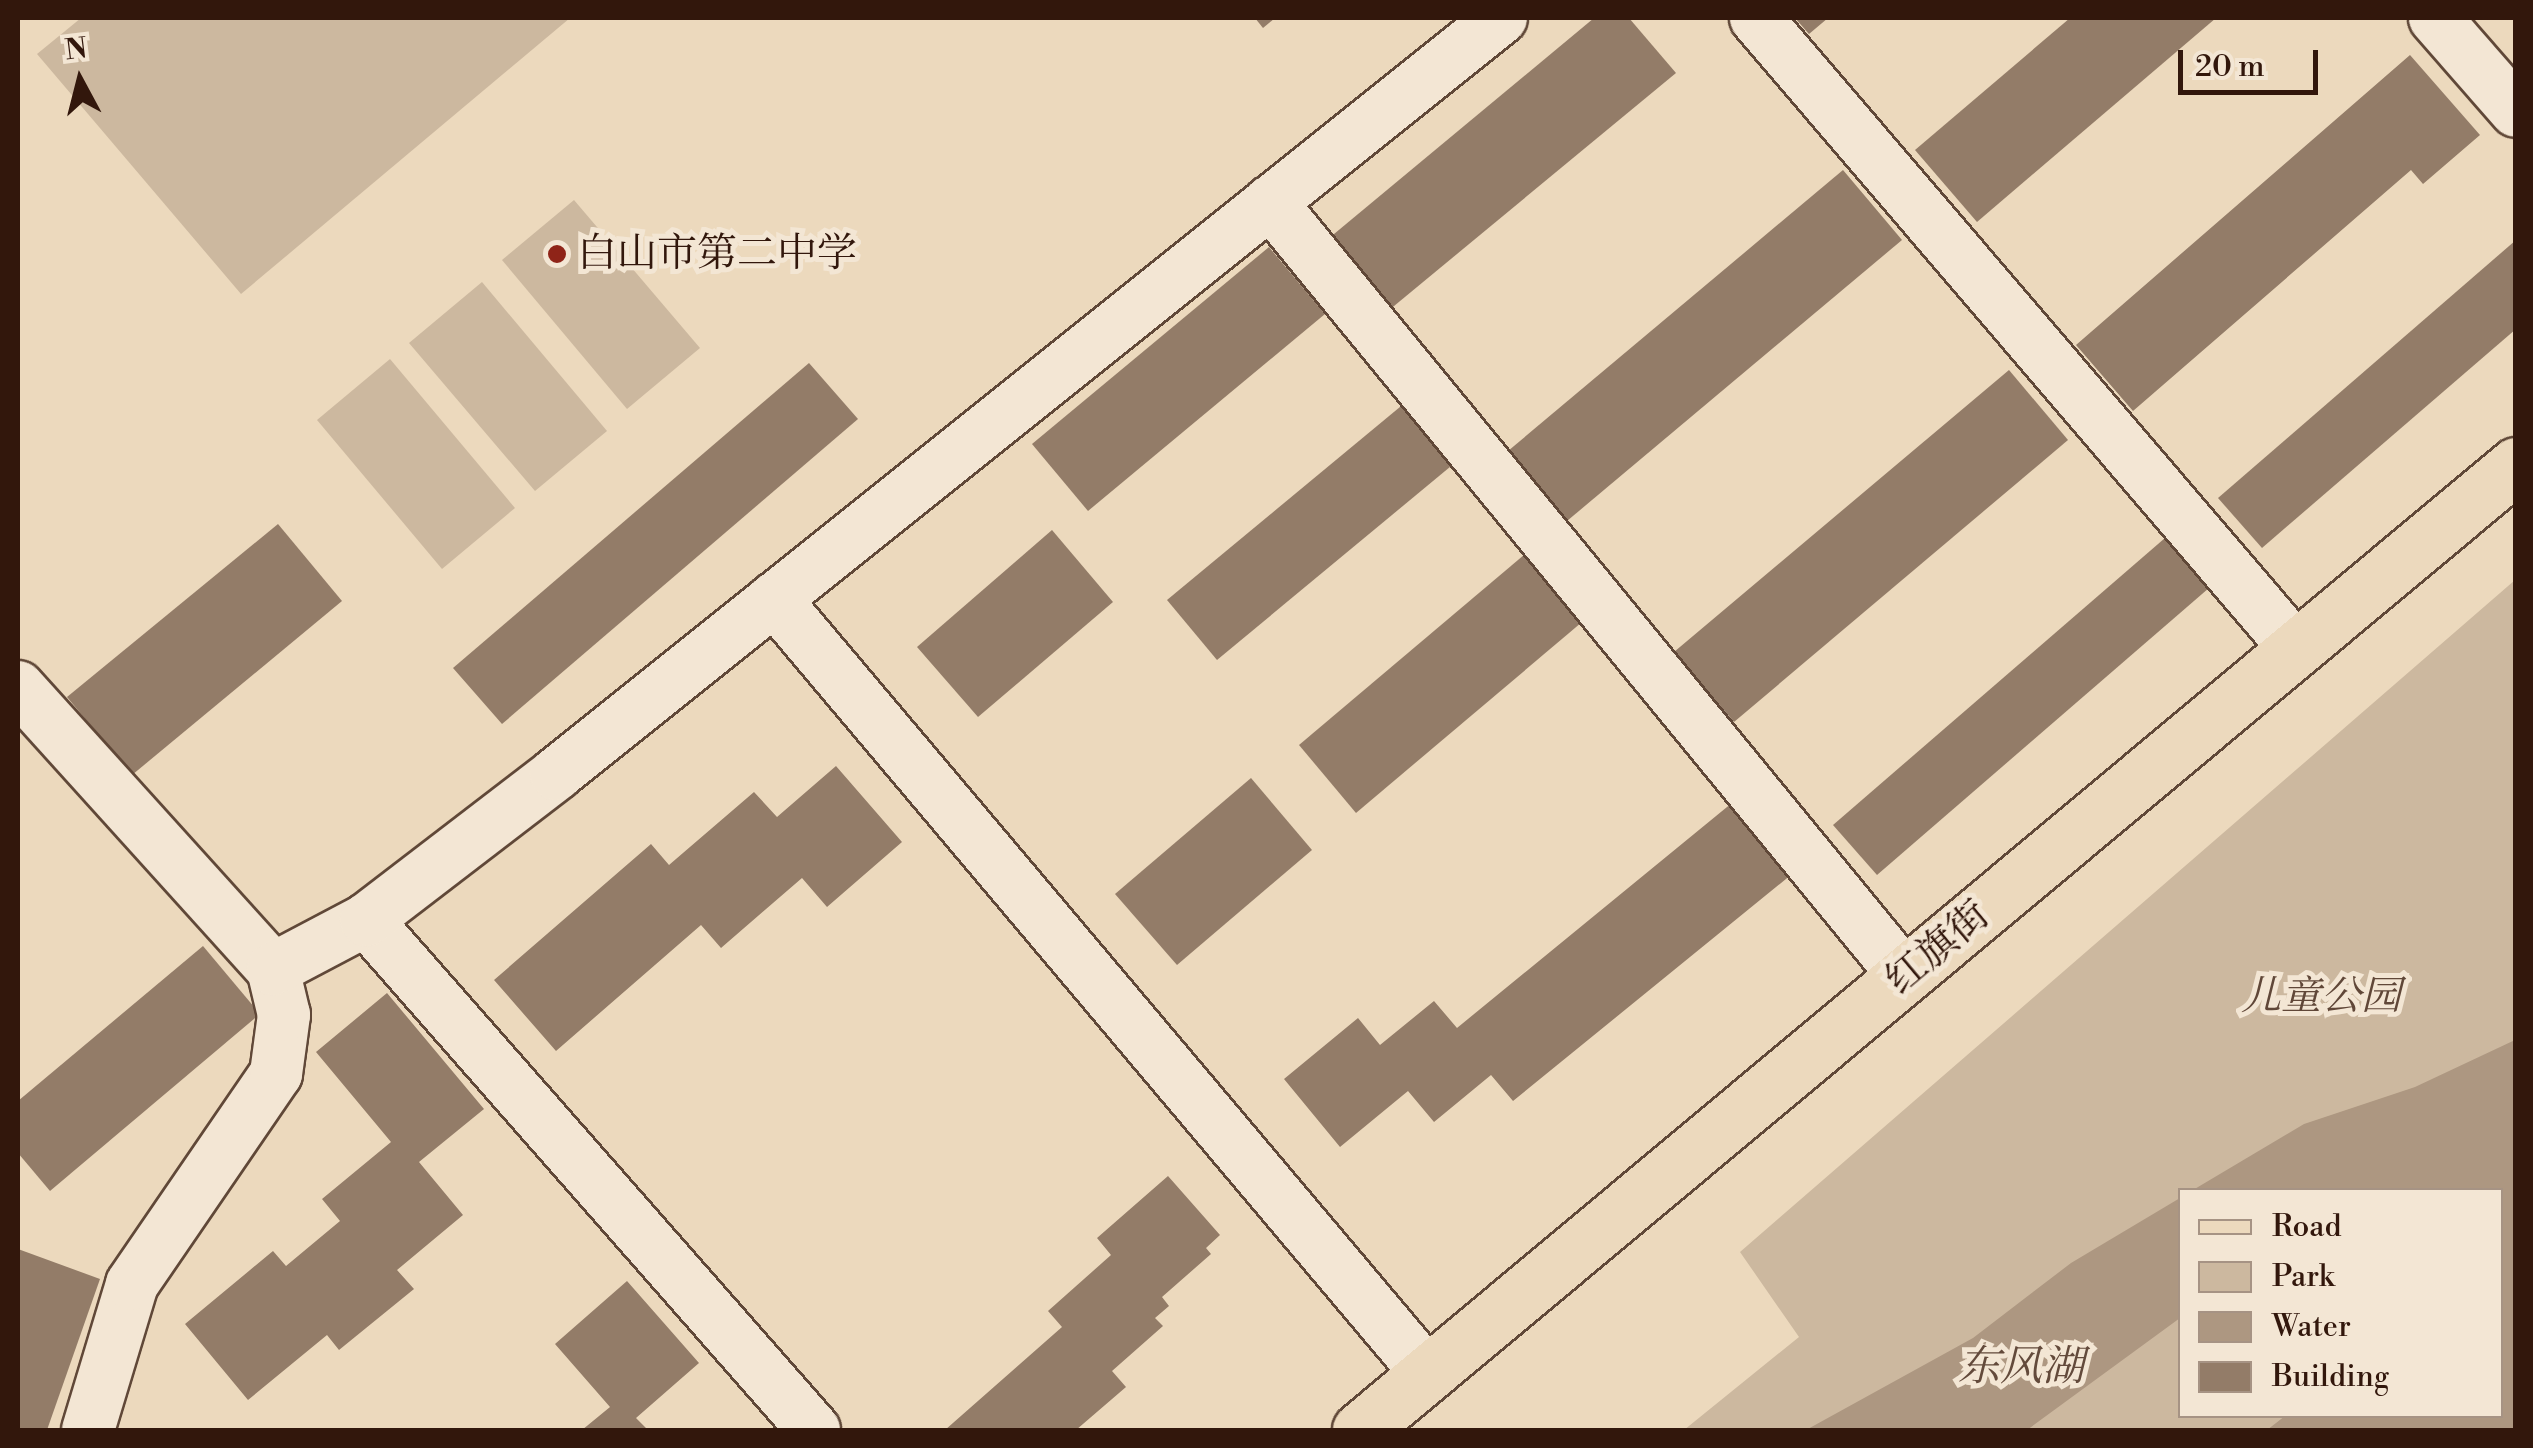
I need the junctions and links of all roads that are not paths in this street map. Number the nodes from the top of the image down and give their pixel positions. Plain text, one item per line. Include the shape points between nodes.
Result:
1 (1501, 18) edge
2 (1756, 18) edge
3 (2435, 18) edge
4 (2516, 111) edge
5 (1270, 202) junction
6 (2516, 465) edge
7 (774, 598) junction
8 (2297, 650) junction
9 (18, 687) edge
10 (366, 920) junction
11 (273, 968) junction
12 (1904, 976) junction
13 (1426, 1372) junction
14 (88, 1430) edge
15 (814, 1430) edge
16 (1360, 1430) edge

1 - 5 street
2 - 8 street
3 - 4 street
5 - 7 street
5 - 12 street
6 - 8 main road, 红旗街
7 - 10 street
7 - 13 street
8 - 12 main road, 红旗街
9 - 11 street
10 - 11 street
10 - 15 street
11 - 14 street via 284,1015 276,1074 132,1284
12 - 13 main road, 红旗街
13 - 16 main road, 红旗街

